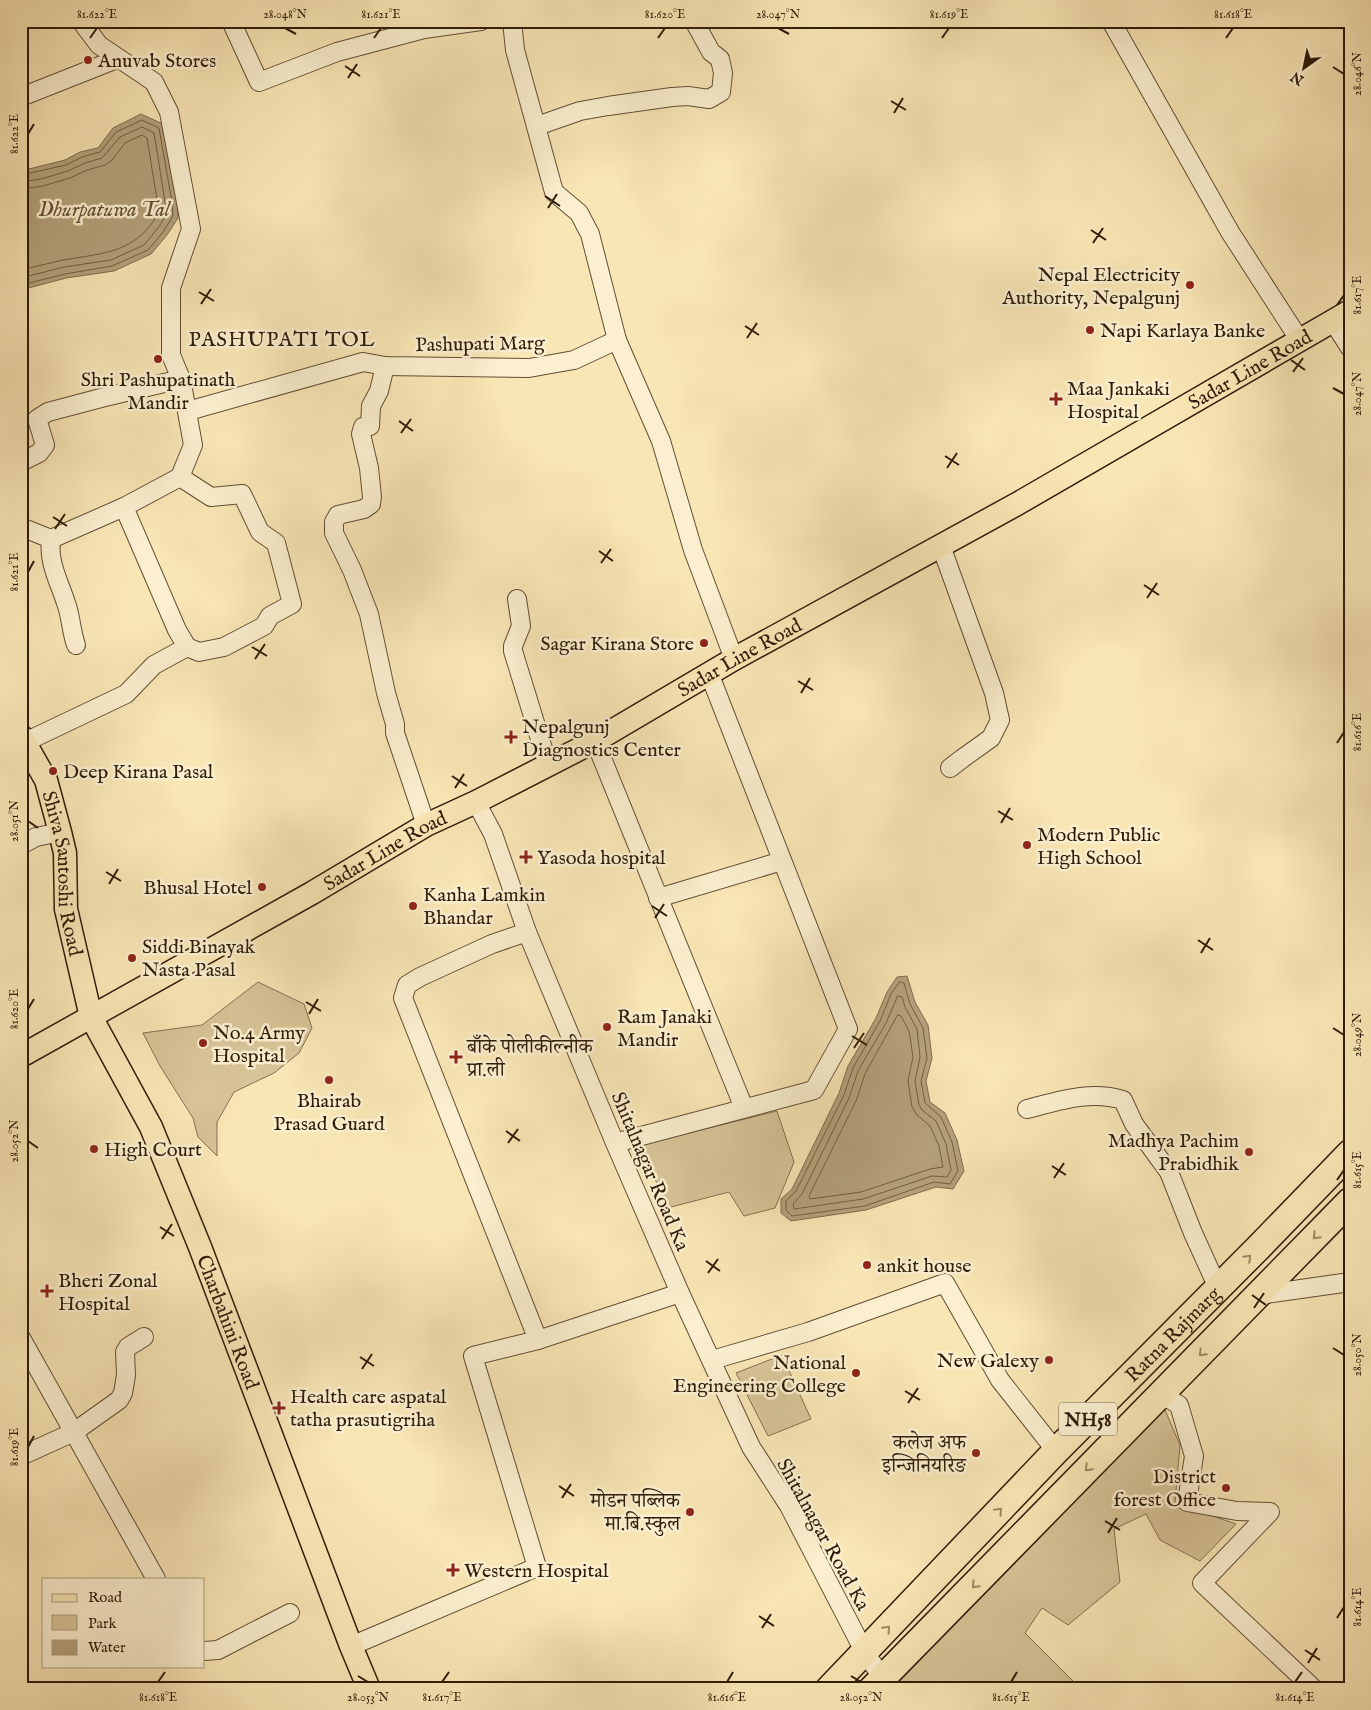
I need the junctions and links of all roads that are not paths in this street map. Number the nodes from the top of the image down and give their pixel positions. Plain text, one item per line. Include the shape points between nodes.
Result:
1 (81, 21) edge
2 (231, 21) edge
3 (481, 21) edge
4 (512, 21) edge
5 (694, 21) edge
6 (1111, 21) edge
7 (117, 59) junction
8 (21, 97) edge
9 (537, 126) junction
10 (1341, 316) edge
11 (1299, 339) junction
12 (617, 340) junction
13 (1350, 348) edge
14 (384, 366) junction
15 (181, 379) junction
16 (188, 411) junction
17 (21, 462) edge
18 (180, 477) junction
19 (124, 507) junction
20 (21, 527) edge
21 (51, 539) junction
22 (941, 546) junction
23 (517, 599) dead end
24 (76, 645) dead end
25 (187, 647) junction
26 (734, 658) junction
27 (709, 673) junction
28 (23, 740) edge
29 (595, 742) junction
30 (548, 765) junction
31 (950, 768) dead end
32 (476, 802) junction
33 (426, 825) junction
34 (60, 832) junction
35 (21, 844) edge
36 (782, 861) junction
37 (658, 898) junction
38 (527, 932) junction
39 (91, 1017) junction
40 (21, 1056) edge
41 (744, 1108) junction
42 (1027, 1109) dead end
43 (615, 1142) junction
44 (1350, 1153) edge
45 (1349, 1202) edge
46 (1350, 1282) edge
47 (1218, 1288) junction
48 (680, 1293) junction
49 (1259, 1295) junction
50 (144, 1337) dead end
51 (21, 1338) edge
52 (538, 1340) junction
53 (712, 1360) junction
54 (1161, 1394) junction
55 (74, 1432) junction
56 (1056, 1450) junction
57 (21, 1456) edge
58 (155, 1578) edge
59 (290, 1613) dead end
60 (351, 1646) junction
61 (205, 1651) edge
62 (864, 1653) junction
63 (878, 1683) edge
64 (369, 1689) edge
65 (829, 1689) edge
66 (1314, 1689) edge

1 - 7 street via 99,45
2 - 3 street via 259,82 337,52 424,29
4 - 9 street via 515,50
5 - 9 street via 711,52 720,59 723,73 721,92 709,99 672,97 608,106
6 - 11 street via 1230,232
7 - 8 street
7 - 15 street via 154,82 169,112 191,229 171,288 171,355
9 - 12 street via 554,192 579,213 590,234
10 - 11 main road, Sadar Line Road
10 - 13 street
11 - 22 main road, Sadar Line Road
12 - 14 street, Pashupati Marg via 574,360 529,368
12 - 26 street via 661,441 693,550
14 - 16 street, Pashupati Marg via 363,362
14 - 33 street via 379,391 371,406 370,426 363,427 361,434 369,468 371,504 364,509 338,515 334,533 370,614 386,693 396,724 395,733
15 - 16 street
15 - 17 street via 48,412 37,420 45,445 39,453
16 - 18 street via 194,445
18 - 19 street
18 - 25 street via 211,497 242,494 260,532 276,543 292,604 270,616 264,626 224,647 199,652
19 - 21 street
19 - 25 street
20 - 21 street
21 - 24 street via 52,564 67,605
22 - 26 main road, Sadar Line Road
22 - 31 street via 994,693 1000,720 992,738
23 - 30 street via 521,626 513,651
25 - 28 street via 154,665 126,694
26 - 27 main road, Sadar Line Road
27 - 29 main road, Sadar Line Road
27 - 36 street
28 - 34 main road, Shiva Santoshi Road via 46,780
29 - 30 main road, Sadar Line Road
29 - 37 street
30 - 32 main road, Sadar Line Road
32 - 33 main road, Sadar Line Road
32 - 38 street, Shitalnagar Road Ka via 493,834
33 - 39 main road, Sadar Line Road
34 - 35 street
34 - 39 main road, Shiva Santoshi Road via 65,853 66,908
36 - 37 street
36 - 41 street via 848,1029 814,1090
37 - 41 street
38 - 43 street, Shitalnagar Road Ka
38 - 52 street via 492,944 420,977 407,985 403,998
39 - 40 main road, Sadar Line Road
39 - 60 main road, Charbahini Road via 150,1127 200,1246
41 - 43 street
42 - 47 street via 1072,1097 1108,1095 1123,1100 1134,1124 1169,1172
43 - 48 street, Shitalnagar Road Ka
47 -> 44 highway, Ratna Rajmarg / NH58
45 -> 49 highway, Ratna Rajmarg / NH58
46 - 49 street
47 - 56 highway, Ratna Rajmarg / NH58
48 - 52 street
48 - 53 street, Shitalnagar Road Ka
49 -> 54 highway, Ratna Rajmarg / NH58
50 - 55 street via 125,1352 126,1375 119,1400
51 - 55 street
52 - 60 street via 473,1356 537,1567
53 - 56 street via 808,1332 945,1283 1000,1380
53 - 62 street, Shitalnagar Road Ka via 751,1448 789,1506
54 -> 63 highway, Ratna Rajmarg / NH58
54 - 66 street via 1179,1406 1194,1456 1187,1502 1237,1511 1270,1512 1202,1583
55 - 57 street
55 - 58 street
62 -> 56 highway, Ratna Rajmarg / NH58
59 - 61 street via 218,1650
60 - 64 main road, Charbahini Road
62 - 63 street, Shitalnagar Road Ka
62 - 65 highway, Ratna Rajmarg / NH58

